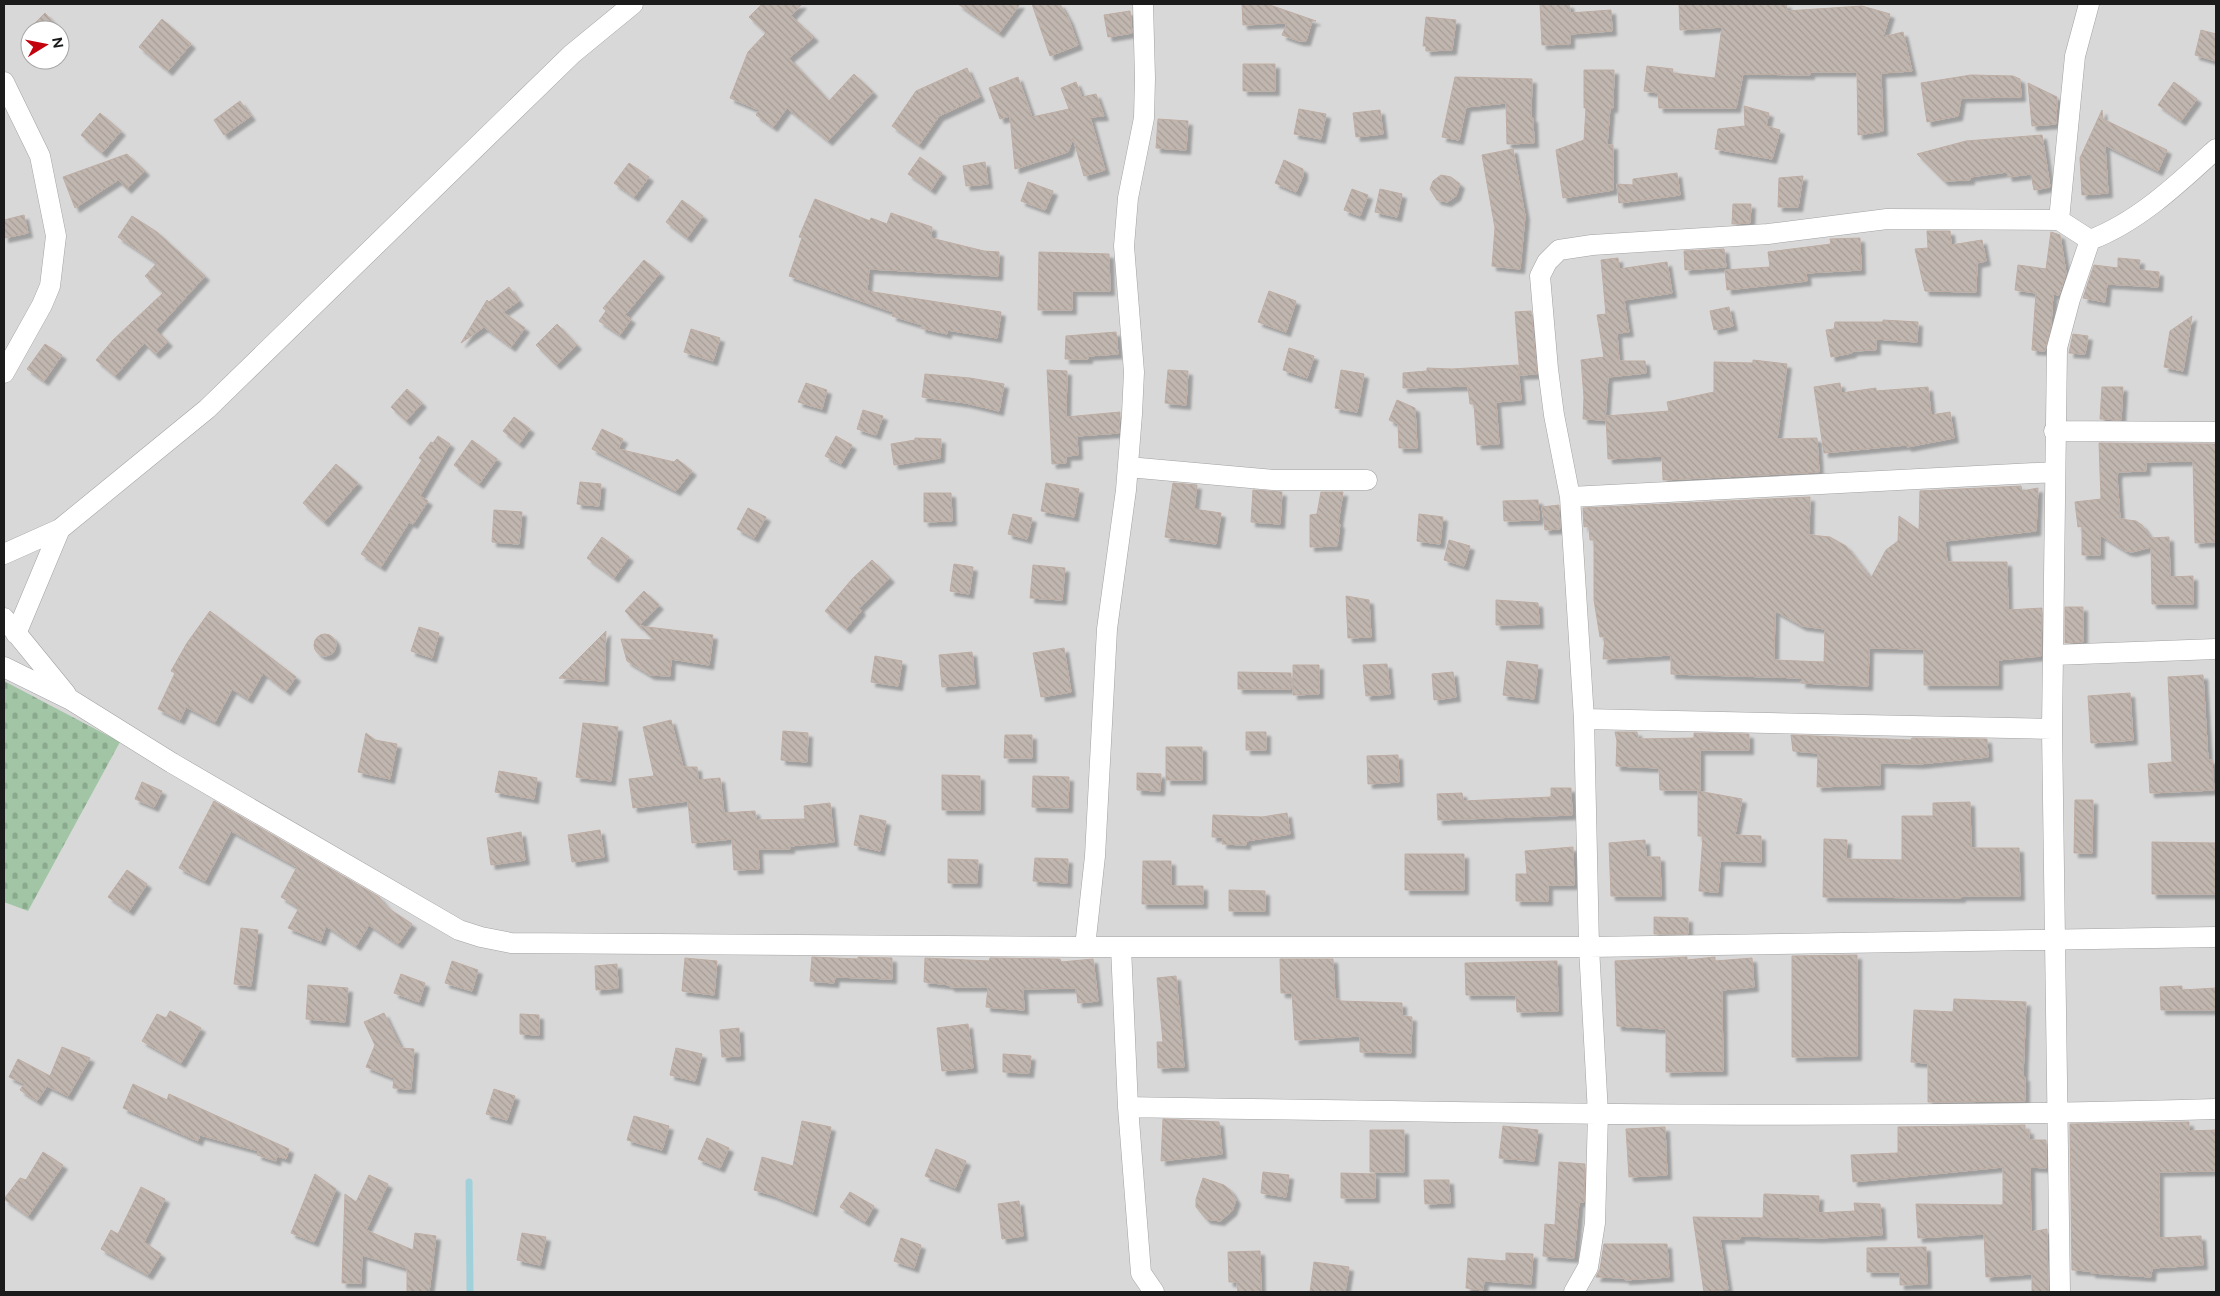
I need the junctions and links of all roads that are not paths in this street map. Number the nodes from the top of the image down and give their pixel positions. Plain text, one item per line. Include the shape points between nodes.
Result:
1 (633, 4) edge
2 (1143, 4) edge
3 (2089, 4) edge
4 (4, 82) edge
5 (2216, 149) edge
6 (2059, 220) junction
7 (2090, 240) junction
8 (4, 373) edge
9 (2054, 430) junction
10 (2216, 432) edge
11 (1128, 467) junction
12 (2055, 472) junction
13 (1367, 480) dead end
14 (1570, 497) junction
15 (60, 529) junction
16 (4, 554) edge
17 (4, 618) edge
18 (16, 634) junction
19 (2216, 649) edge
20 (2053, 655) junction
21 (4, 667) edge
22 (71, 700) junction
23 (1584, 719) junction
24 (2052, 730) junction
25 (2216, 937) edge
26 (2056, 938) junction
27 (1085, 947) junction
28 (1120, 947) junction
29 (1590, 947) junction
30 (1128, 1107) junction
31 (2216, 1109) edge
32 (1598, 1114) junction
33 (2057, 1114) junction
34 (1154, 1292) edge
35 (1574, 1292) edge
36 (2060, 1292) edge

1 - 15 street via 572,54 207,409
2 - 11 street via 1144,118 1128,198 1124,246 1134,372
3 - 6 street via 2074,62
4 - 8 street via 40,156 56,236 50,286
5 - 7 street via 2181,181 2131,218
6 - 7 street
6 - 14 street via 1887,219 1768,234 1559,250 1547,262 1540,276 1551,397
7 - 9 street via 2057,348
9 - 10 street
9 - 12 street
11 - 13 street via 1273,480
11 - 27 street via 1107,629 1095,856
12 - 14 street
12 - 20 street
14 - 23 street
15 - 16 street
15 - 18 street
17 - 18 street
18 - 22 street
19 - 20 street
20 - 24 street
21 - 22 street
22 - 27 street via 172,763 459,930 481,937 511,943
23 - 24 street
23 - 29 street
24 - 26 street
25 - 26 street
26 - 29 street
26 - 33 street
27 - 28 street
28 - 29 street
28 - 30 street
29 - 32 street
30 - 32 street
30 - 34 street via 1141,1273
31 - 33 street
32 - 33 street
32 - 35 street via 1595,1223 1588,1267
33 - 36 street

